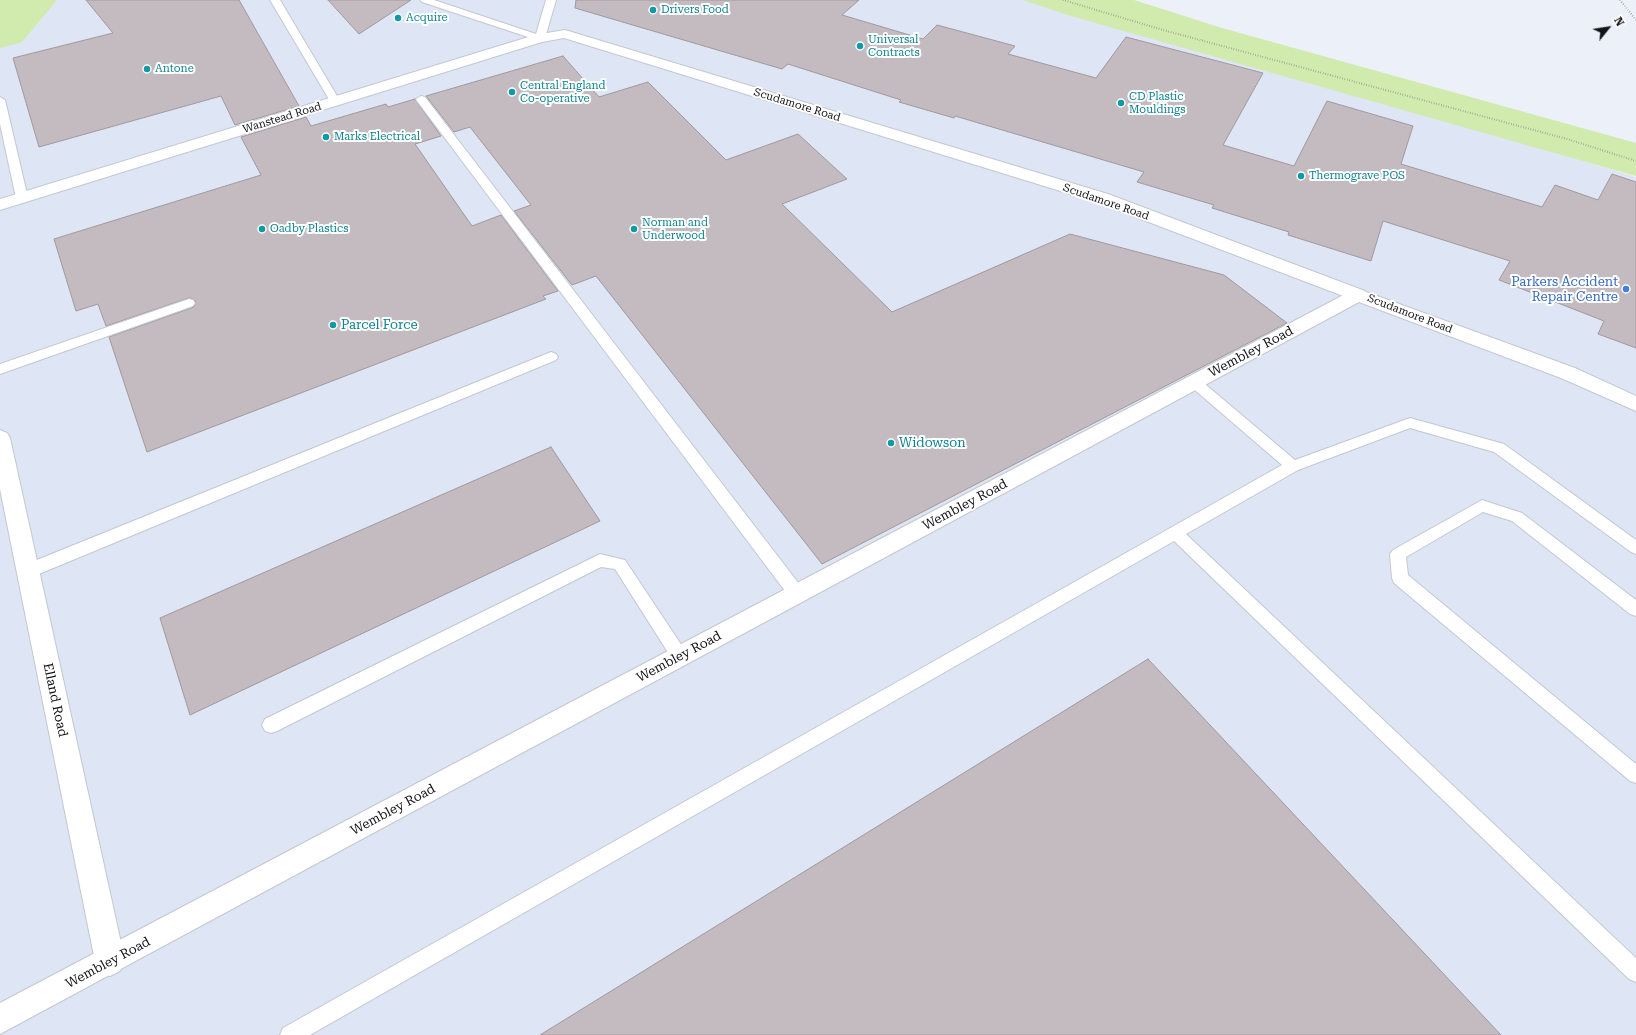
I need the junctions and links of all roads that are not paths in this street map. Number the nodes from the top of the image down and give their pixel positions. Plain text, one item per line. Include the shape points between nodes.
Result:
1 (275, 0) edge
2 (425, 0) edge
3 (551, 0) edge
4 (565, 34) joint
5 (540, 38) junction
6 (421, 99) dead end
7 (0, 100) edge
8 (335, 101) junction
9 (22, 198) junction
10 (0, 205) edge
11 (1358, 295) junction
12 (190, 302) dead end
13 (551, 357) dead end
14 (0, 369) edge
15 (1194, 382) junction
16 (1636, 404) edge
17 (0, 438) edge
18 (1293, 466) junction
19 (4, 474) edge
20 (1174, 532) junction
21 (1636, 548) edge
22 (28, 572) junction
23 (797, 594) junction
24 (1636, 609) edge
25 (680, 657) junction
26 (270, 725) dead end
27 (1636, 776) edge
28 (110, 961) junction
29 (1636, 972) edge
30 (0, 1019) edge
31 (290, 1035) edge

1 - 8 lane
2 - 5 lane
3 - 5 lane
4 - 5 street, Wanstead Road
4 - 11 street, Scudamore Road via 1102,198
5 - 8 street, Wanstead Road
6 - 23 lane
7 - 9 lane
8 - 9 street, Wanstead Road
9 - 10 street, Wanstead Road
11 - 15 street, Wembley Road
11 - 16 street, Scudamore Road via 1568,373
12 - 14 lane
13 - 22 lane
15 - 18 lane
15 - 23 street, Wembley Road
17 - 19 street, Elland Road
18 - 20 lane
18 - 21 lane via 1410,423 1499,448
19 - 22 street, Elland Road
20 - 29 lane
20 - 31 lane
22 - 28 street, Elland Road
23 - 25 street, Wembley Road
24 - 27 lane via 1517,517 1482,506 1398,554 1400,578
25 - 26 lane via 620,564 600,560
25 - 28 street, Wembley Road
28 - 30 street, Wembley Road

